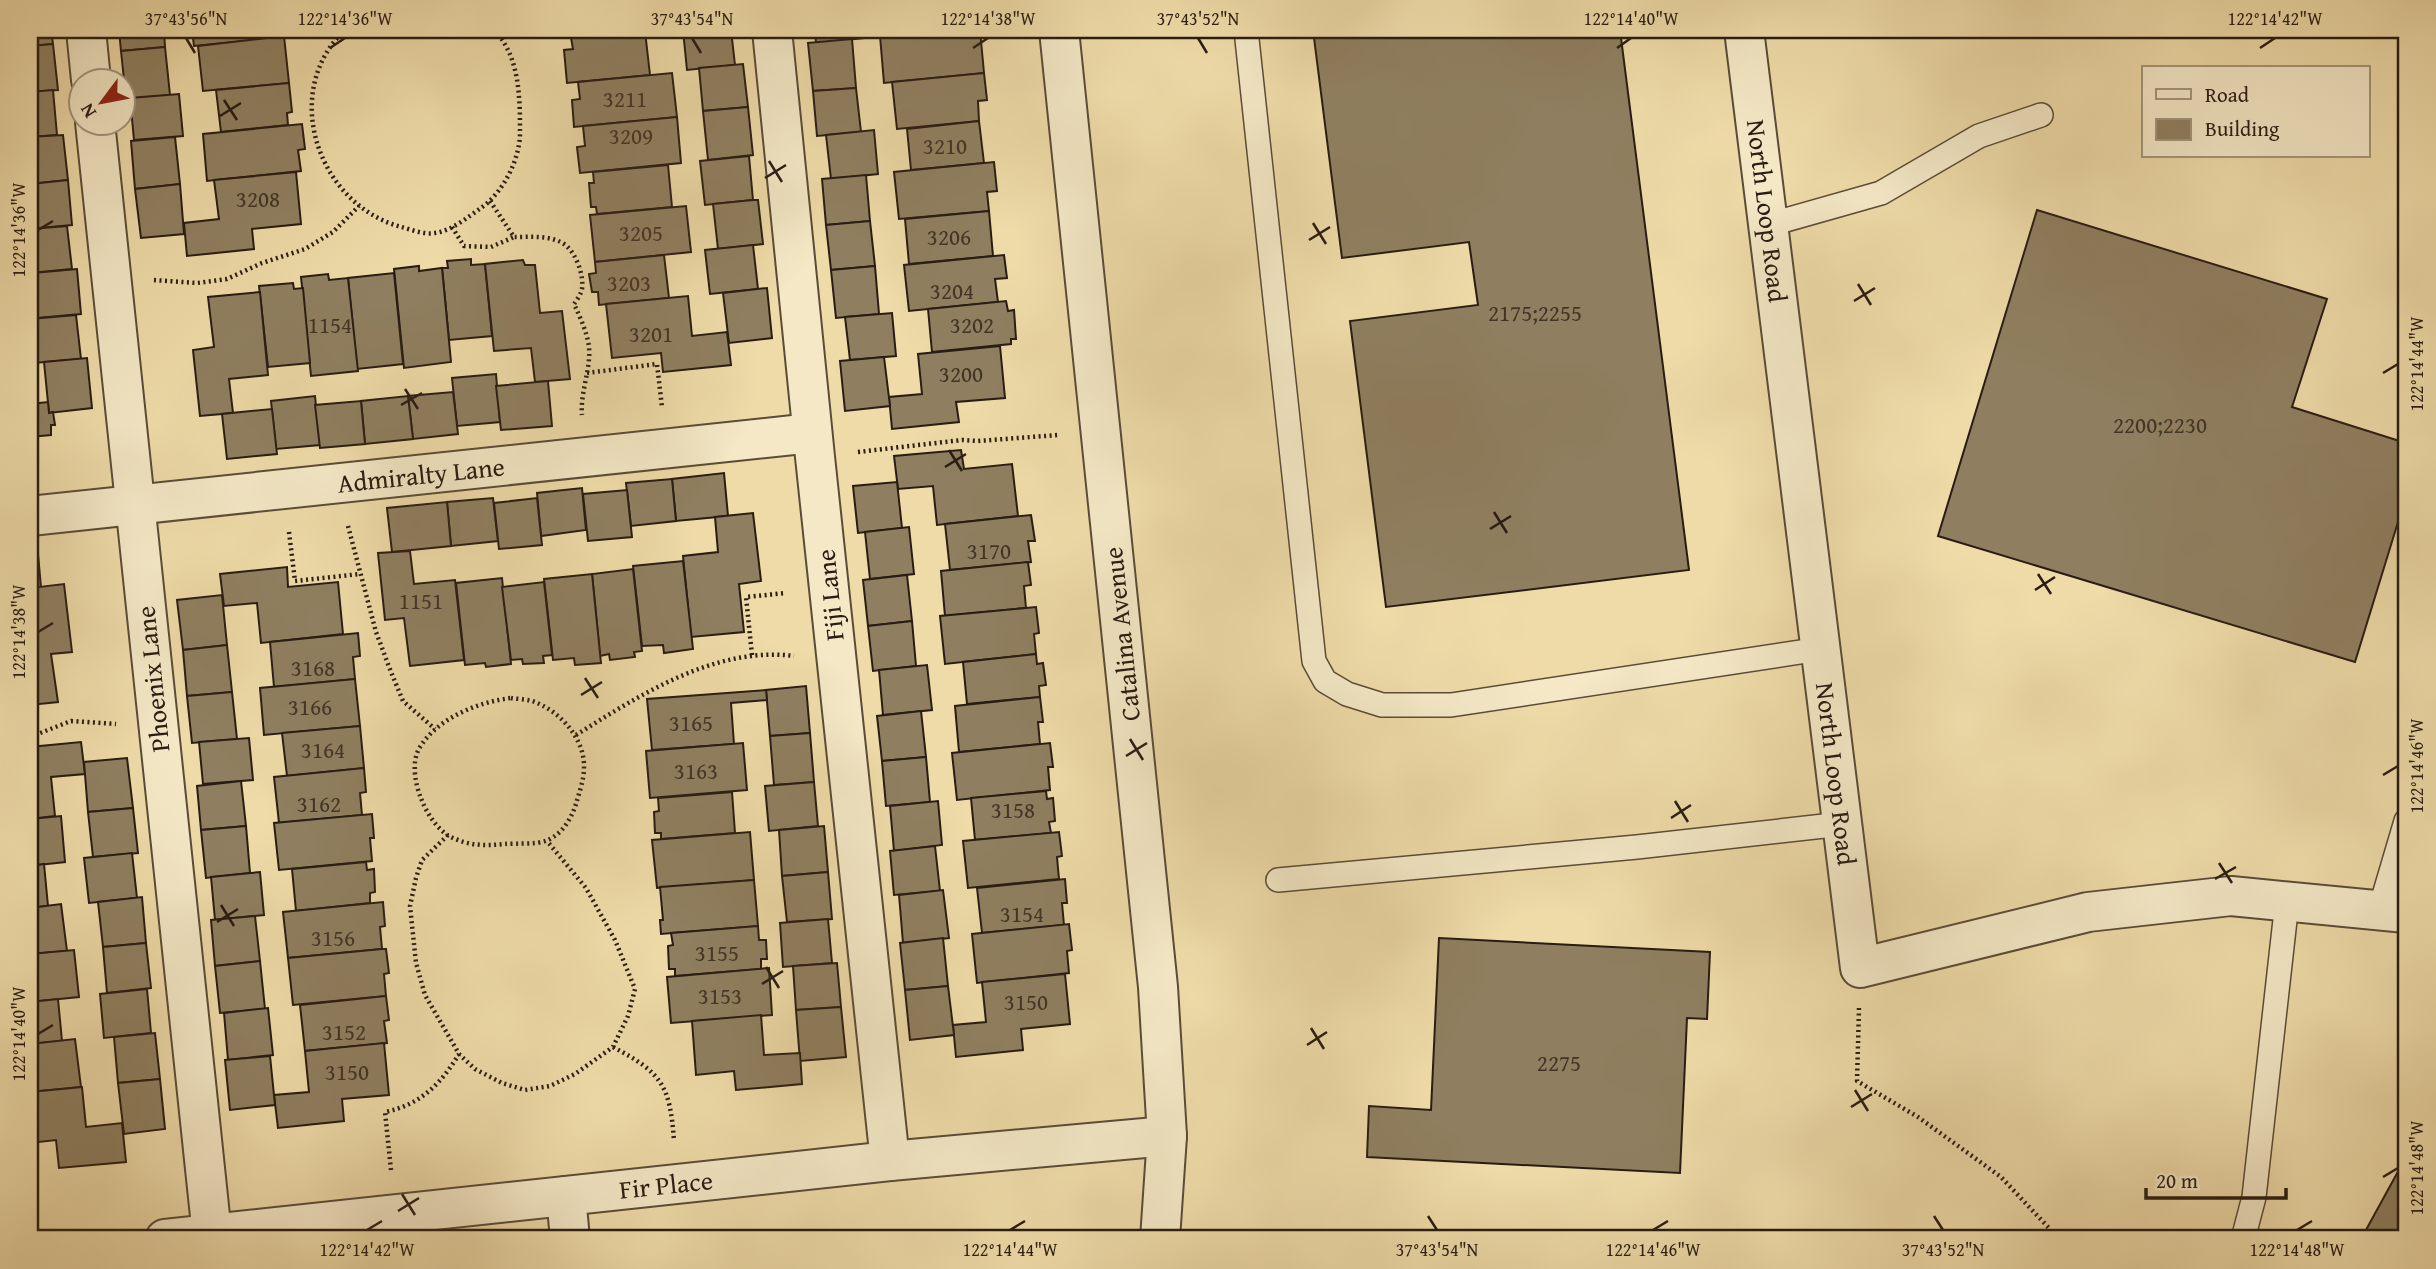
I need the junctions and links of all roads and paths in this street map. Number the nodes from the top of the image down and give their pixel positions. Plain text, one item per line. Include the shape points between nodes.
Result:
1 (86, 30) edge
2 (308, 30) edge
3 (345, 30) edge
4 (494, 30) edge
5 (772, 30) edge
6 (1059, 30) edge
7 (1246, 30) edge
8 (1744, 30) edge
9 (338, 37) junction
10 (90, 66) edge
11 (2040, 115) dead end
12 (96, 136) edge
13 (490, 201) junction
14 (359, 206) junction
15 (1768, 225) junction
16 (452, 227) junction
17 (514, 237) junction
18 (112, 281) junction
19 (587, 373) junction
20 (1101, 430) junction
21 (813, 445) junction
22 (667, 449) junction
23 (587, 457) junction
24 (340, 484) junction
25 (283, 489) junction
26 (134, 505) junction
27 (30, 516) edge
28 (360, 573) junction
29 (829, 589) junction
30 (1820, 649) junction
31 (752, 655) junction
32 (836, 656) junction
33 (158, 729) junction
34 (435, 729) junction
35 (576, 735) junction
36 (30, 737) edge
37 (2406, 821) edge
38 (1842, 824) junction
39 (448, 835) junction
40 (547, 841) junction
41 (1278, 880) dead end
42 (2287, 902) junction
43 (2393, 911) edge
44 (1860, 968) junction
45 (613, 1047) junction
46 (459, 1054) junction
47 (1167, 1136) junction
48 (890, 1161) junction
49 (678, 1184) junction
50 (566, 1196) junction
51 (396, 1214) junction
52 (212, 1235) junction
53 (165, 1239) edge
54 (570, 1239) edge
55 (1160, 1239) edge
56 (2053, 1239) edge
57 (2243, 1239) edge

1 - 10 street
2 - 9 path
3 - 9 path
4 - 13 path via 509,49 518,82 520,139 514,163
5 - 21 street, Fiji Lane
6 - 20 street, Catalina Avenue
7 - 30 lane via 1314,661 1325,681 1382,705 1451,705
8 - 15 street, North Loop Road
9 - 14 path via 316,73 310,97 312,120 328,169
11 - 15 lane via 1979,136 1881,193
12 - 18 street, Phoenix Lane
13 - 16 path
13 - 17 path
14 - 16 path via 387,223 421,233
14 - 18 path via 333,232 305,249 227,279
15 - 30 street, North Loop Road
16 - 17 path via 464,246 491,247
17 - 19 path via 546,238 564,244 574,256 582,290 574,304 589,348
18 - 26 street, Phoenix Lane
19 - 22 path via 657,364
19 - 23 path via 581,400
20 - 21 path via 978,441
20 - 47 street, Catalina Avenue via 1158,987
21 - 22 street, Admiralty Lane
21 - 29 street, Fiji Lane
22 - 23 street, Admiralty Lane
23 - 24 street, Admiralty Lane
24 - 25 street, Admiralty Lane
24 - 28 path
25 - 26 street, Admiralty Lane
25 - 28 path via 295,581
26 - 27 street, Admiralty Lane
26 - 33 street, Phoenix Lane
28 - 34 path via 376,632 403,701
29 - 31 path via 746,597
29 - 32 street, Fiji Lane
30 - 38 street, North Loop Road
31 - 32 path
31 - 35 path via 661,685
32 - 48 street, Fiji Lane
33 - 36 path via 71,721
33 - 52 street, Phoenix Lane
34 - 35 path via 490,701 511,698 546,708
34 - 39 path via 418,748 416,785 437,827
35 - 40 path via 584,766 580,790 569,822
37 - 43 lane
38 - 41 lane
38 - 44 street, North Loop Road
39 - 40 path via 478,846
39 - 46 path via 422,860 410,906 416,963 425,995
40 - 45 path via 586,888 635,989
42 - 43 street
42 - 44 street via 2231,897 2088,912
42 - 57 lane via 2254,1197
44 - 56 path via 1857,1081 2001,1177 2049,1228
45 - 46 path via 575,1074 550,1086 525,1090 475,1069
45 - 49 path via 642,1062 668,1093
46 - 51 path via 434,1089 419,1100 385,1112
47 - 48 street, Fir Place
47 - 55 street, Catalina Avenue
48 - 49 street, Fir Place
49 - 50 street, Fir Place
50 - 51 street, Fir Place
50 - 54 street
51 - 52 street, Fir Place
52 - 53 street, Fir Place

